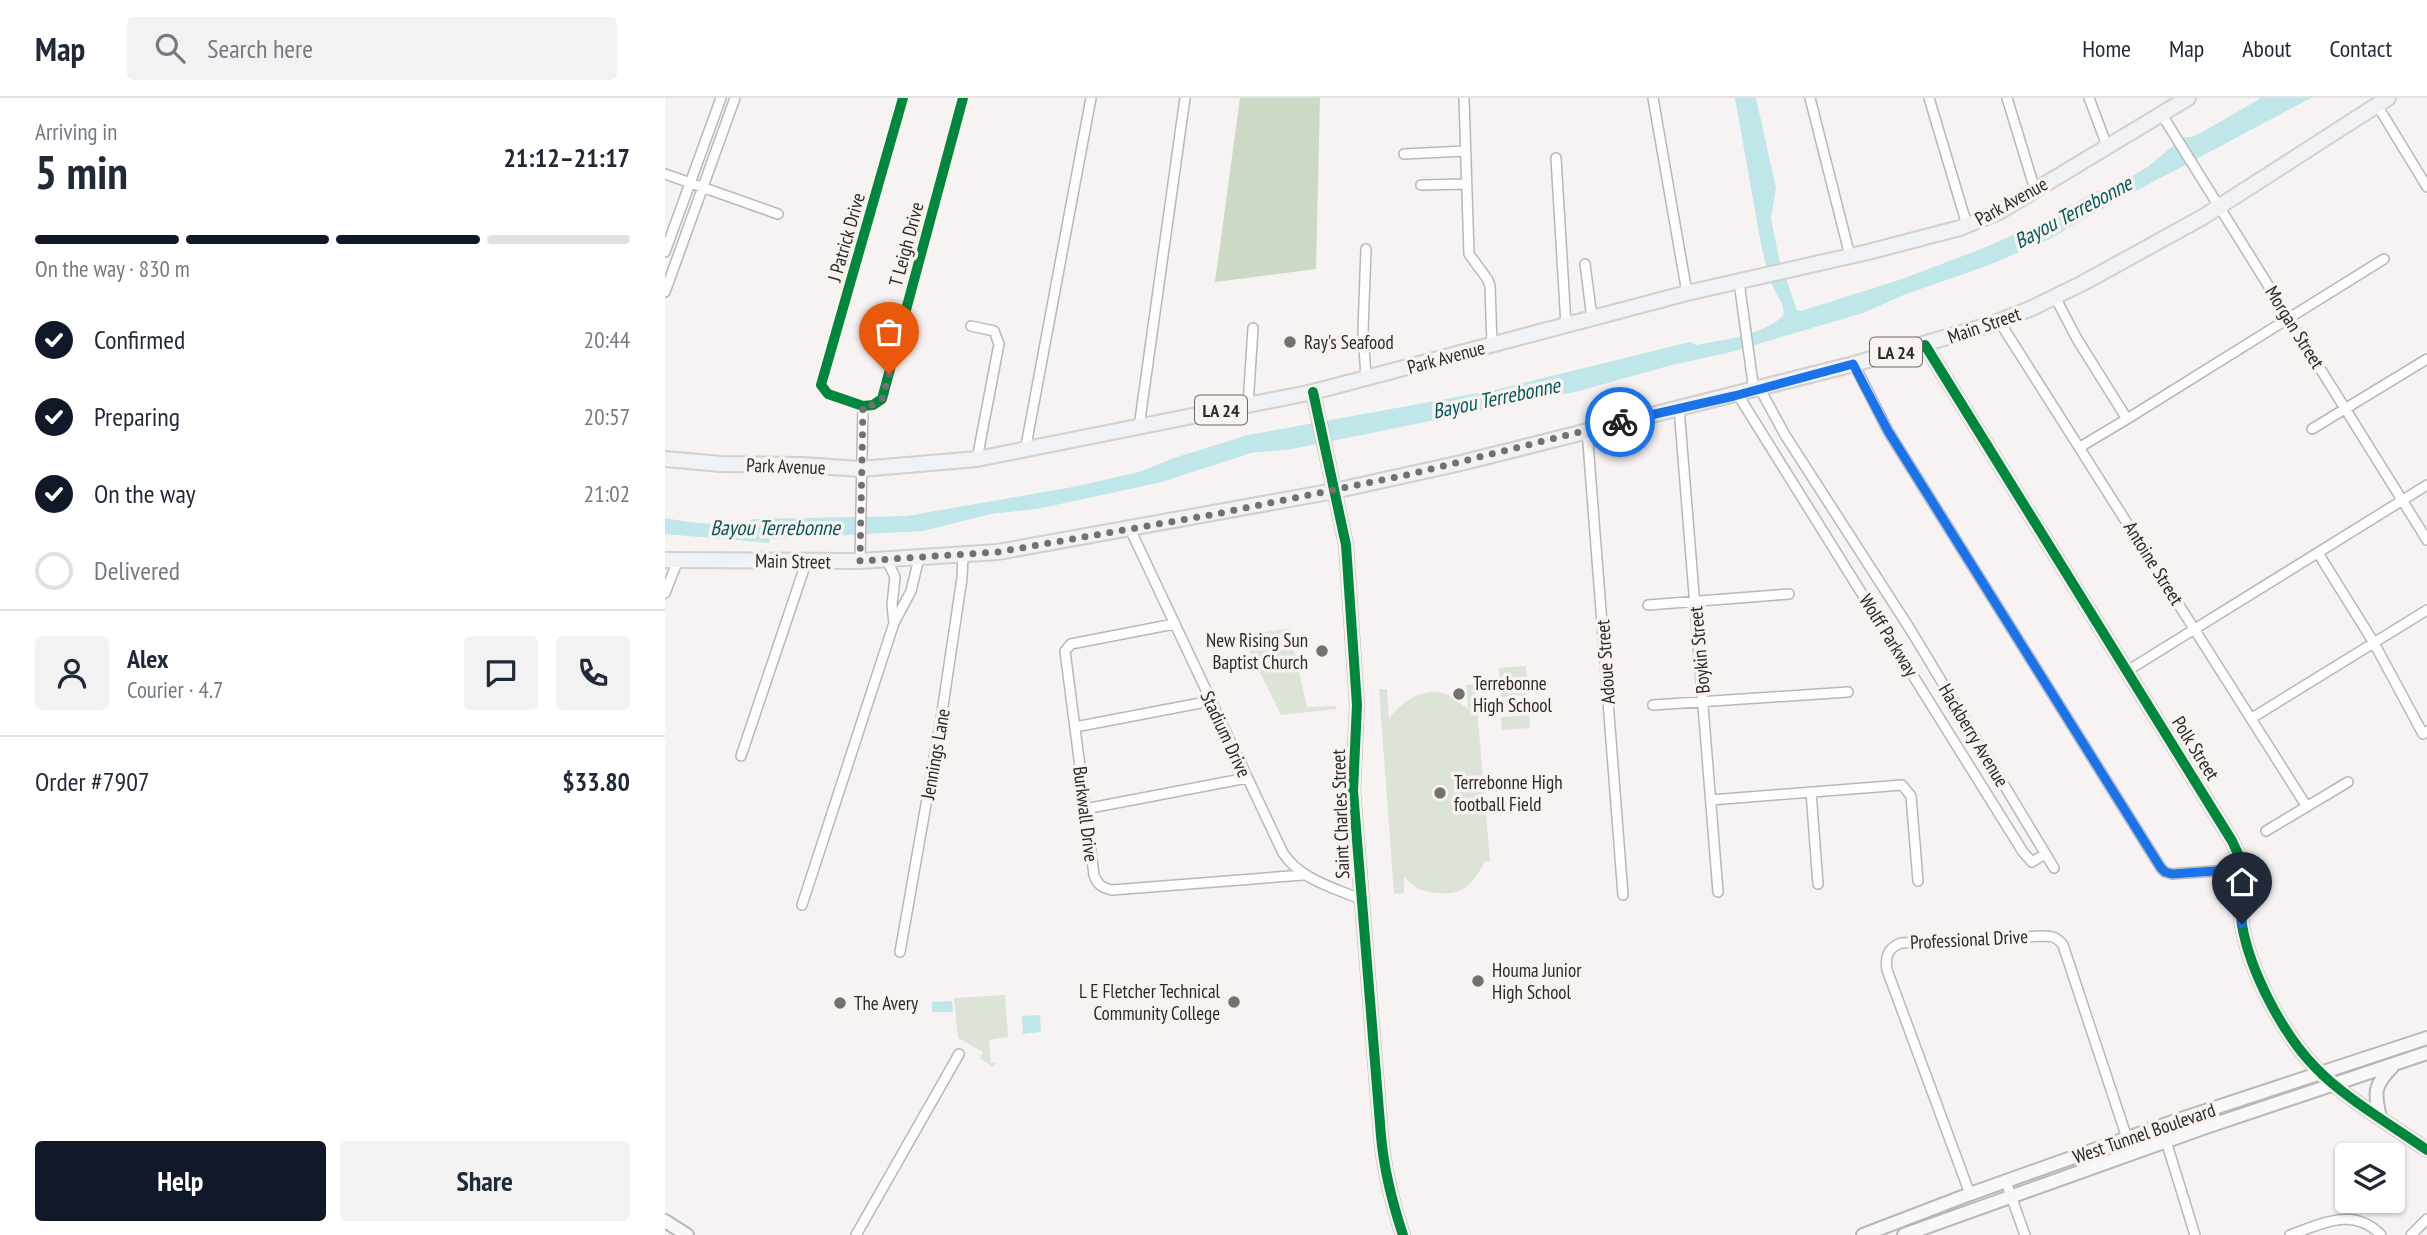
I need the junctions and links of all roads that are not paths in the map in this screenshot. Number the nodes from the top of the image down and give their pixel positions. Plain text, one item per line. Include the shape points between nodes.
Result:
1 (721, 98) edge
2 (735, 98) edge
3 (903, 98) edge
4 (963, 98) edge
5 (1091, 98) edge
6 (1185, 98) edge
7 (1464, 98) edge
8 (1653, 98) edge
9 (1811, 98) edge
10 (1929, 98) edge
11 (2007, 98) edge
12 (2089, 98) edge
13 (2188, 98) edge
14 (2382, 102) edge
15 (2162, 115) junction
16 (2107, 146) junction
17 (1465, 151) junction
18 (1404, 154) dead end
19 (1556, 158) dead end
20 (665, 174) edge
21 (689, 183) junction
22 (1467, 184) junction
23 (1421, 185) dead end
24 (703, 187) junction
25 (2427, 187) edge
26 (2035, 190) junction
27 (2219, 207) junction
28 (778, 214) dead end
29 (1967, 225) junction
30 (1366, 249) dead end
31 (665, 252) edge
32 (1850, 256) junction
33 (2384, 259) dead end
34 (1585, 264) dead end
35 (1739, 282) junction
36 (665, 292) edge
37 (1687, 293) junction
38 (2055, 297) junction
39 (2290, 317) junction
40 (1593, 318) junction
41 (1999, 321) junction
42 (1566, 325) junction
43 (971, 326) dead end
44 (1253, 328) dead end
45 (1492, 345) junction
46 (1925, 345) junction
47 (2427, 359) edge
48 (1853, 364) junction
49 (1366, 378) junction
50 (1757, 390) junction
51 (1313, 392) junction
52 (1738, 395) junction
53 (1248, 405) junction
54 (863, 406) junction
55 (1679, 408) junction
56 (2346, 409) junction
57 (2127, 419) junction
58 (1139, 427) junction
59 (2312, 429) dead end
60 (1587, 430) junction
61 (1785, 435) junction
62 (1770, 445) junction
63 (2080, 446) junction
64 (1025, 451) junction
65 (665, 458) edge
66 (977, 459) junction
67 (861, 469) junction
68 (2427, 485) edge
69 (1334, 491) junction
70 (2402, 500) junction
71 (1130, 529) junction
72 (2427, 540) edge
73 (2318, 553) junction
74 (963, 556) junction
75 (919, 558) junction
76 (671, 560) edge
77 (807, 560) junction
78 (860, 561) junction
79 (887, 561) junction
80 (665, 593) edge
81 (1789, 594) dead end
82 (1695, 602) junction
83 (1648, 605) dead end
84 (2427, 610) edge
85 (894, 623) junction
86 (1174, 624) junction
87 (2196, 629) junction
88 (2374, 643) junction
89 (2127, 671) junction
90 (1848, 692) dead end
91 (1211, 701) junction
92 (1703, 701) junction
93 (1653, 705) dead end
94 (2252, 719) junction
95 (1075, 727) junction
96 (2425, 732) edge
97 (741, 756) dead end
98 (1247, 778) junction
99 (2348, 782) dead end
100 (1811, 792) junction
101 (1711, 800) junction
102 (2307, 807) junction
103 (1085, 809) junction
104 (2266, 831) dead end
105 (2045, 854) junction
106 (2054, 868) dead end
107 (2243, 869) junction
108 (1303, 875) junction
109 (1918, 881) dead end
110 (1818, 884) dead end
111 (1719, 892) dead end
112 (1623, 895) dead end
113 (1362, 900) junction
114 (802, 905) dead end
115 (900, 952) dead end
116 (2427, 1038) edge
117 (959, 1054) dead end
118 (2427, 1054) edge
119 (2396, 1064) junction
120 (2321, 1072) junction
121 (2335, 1084) junction
122 (2380, 1117) junction
123 (2127, 1138) junction
124 (2166, 1141) junction
125 (2427, 1150) edge
126 (2006, 1182) junction
127 (1970, 1194) junction
128 (2011, 1196) junction
129 (2427, 1219) edge
130 (665, 1221) edge
131 (687, 1235) edge
132 (856, 1235) edge
133 (1403, 1235) edge
134 (1866, 1235) edge
135 (1904, 1235) edge
136 (2025, 1235) edge
137 (2195, 1235) edge
138 (2290, 1235) edge
139 (2381, 1235) edge
140 (2411, 1235) edge

1 - 21 street
2 - 24 street
3 - 54 street, J Patrick Drive via 821,385 828,394
4 - 54 street, T Leigh Drive via 882,399
5 - 64 street
6 - 58 street
7 - 17 street
8 - 37 street
9 - 32 street
10 - 29 street
11 - 26 street
12 - 16 street
13 - 15 main road, Park Avenue / LA 24
14 - 25 street
14 - 27 main road, Main Street / LA 24
15 - 16 main road, Park Avenue / LA 24
15 - 27 street, Morgan Street
16 - 26 main road, Park Avenue / LA 24
17 - 18 street
17 - 22 street
19 - 42 street
20 - 21 street
21 - 24 street
21 - 31 street
22 - 23 street
22 - 45 street via 1469,254 1490,286
24 - 28 street
24 - 36 street
26 - 29 main road, Park Avenue / LA 24
27 - 38 main road, Main Street / LA 24
27 - 39 street, Morgan Street
29 - 32 main road, Park Avenue / LA 24
30 - 49 street
32 - 35 main road, Park Avenue / LA 24
33 - 39 street
34 - 40 street
35 - 37 main road, Park Avenue / LA 24
35 - 50 street, Hackberry Avenue
37 - 40 main road, Park Avenue / LA 24
38 - 41 main road, Main Street / LA 24
38 - 57 street
39 - 56 street, Morgan Street
39 - 57 street
40 - 42 main road, Park Avenue / LA 24
41 - 46 main road, Main Street / LA 24
41 - 63 street, Antoine Street
42 - 45 main road, Park Avenue / LA 24
43 - 66 street via 994,331 999,344
44 - 53 street
45 - 49 main road, Park Avenue / LA 24
46 - 48 main road, Main Street / LA 24
46 - 89 street, Polk Street
47 - 56 street
48 - 50 main road, Main Street / LA 24
48 - 107 street via 1888,431 2161,868 2172,874
49 - 51 main road, Park Avenue / LA 24
50 - 52 main road, Main Street / LA 24
50 - 61 street, Hackberry Avenue
51 - 53 main road, Park Avenue / LA 24
51 - 69 street, Saint Charles Street
52 - 55 main road, Main Street / LA 24
52 - 62 street, Wolff Parkway
53 - 58 main road, Park Avenue / LA 24
54 - 67 street
55 - 60 main road, Main Street / LA 24
55 - 82 street, Boykin Street
56 - 59 street
56 - 70 street, Morgan Street
57 - 63 street
58 - 64 main road, Park Avenue / LA 24
60 - 69 main road, Main Street / LA 24
60 - 112 street, Adoue Street
61 - 62 street
61 - 105 street, Hackberry Avenue via 1910,629
62 - 105 street, Wolff Parkway via 2022,852 2032,862
63 - 87 street, Antoine Street
64 - 66 main road, Park Avenue / LA 24
65 - 67 main road, Park Avenue / LA 24
66 - 67 main road, Park Avenue / LA 24
67 - 78 street
68 - 70 street
69 - 71 main road, Main Street / LA 24
69 - 113 street, Saint Charles Street via 1346,545 1353,629 1357,705 1353,791
70 - 72 street, Morgan Street
70 - 73 street
71 - 74 main road, Main Street / LA 24
71 - 86 street, Stadium Drive
73 - 87 street
73 - 88 street
74 - 75 main road, Main Street / LA 24
74 - 115 street, Jennings Lane via 941,719
75 - 79 main road, Main Street / LA 24
75 - 85 street via 911,591
76 - 77 main road, Main Street / LA 24
76 - 80 street
77 - 78 main road, Main Street / LA 24
77 - 97 street
78 - 79 main road, Main Street / LA 24
79 - 85 street via 895,577
81 - 82 street
82 - 83 street
82 - 92 street, Boykin Street
84 - 88 street
85 - 114 street
86 - 91 street, Stadium Drive
86 - 95 street, Burkwall Drive via 1071,644 1065,651
87 - 89 street
87 - 94 street, Antoine Street
88 - 94 street
88 - 96 street
89 - 107 street, Polk Street via 2232,841
90 - 92 street
91 - 95 street
91 - 98 street, Stadium Drive
92 - 93 street
92 - 101 street, Boykin Street
94 - 102 street, Antoine Street
95 - 103 street, Burkwall Drive
98 - 103 street
98 - 108 street, Stadium Drive via 1283,853
99 - 102 street
100 - 101 street
100 - 109 street via 1906,787 1911,796
100 - 110 street
101 - 111 street, Boykin Street
102 - 104 street
103 - 108 street, Burkwall Drive via 1094,875 1105,888
105 - 106 street, Hackberry Avenue
107 - 120 street, Polk Street via 2242,924 2253,960 2282,1023
108 - 113 street, Stadium Drive
113 - 133 street, Saint Charles Street via 1384,1163
116 - 120 street, West Tunnel Boulevard
117 - 132 street
118 - 119 street, West Tunnel Boulevard
119 - 121 street, West Tunnel Boulevard
119 - 122 street via 2377,1085
120 - 121 street, Polk Street
120 - 123 street, West Tunnel Boulevard
121 - 122 street, Polk Street
121 - 124 street, West Tunnel Boulevard
122 - 125 street, Polk Street
123 - 126 street, West Tunnel Boulevard
123 - 127 street, Professional Drive via 2059,940 2042,936 1894,945 1887,954 1887,970
124 - 128 street, West Tunnel Boulevard
124 - 137 street
126 - 127 street, West Tunnel Boulevard
126 - 128 street
127 - 134 street, West Tunnel Boulevard
128 - 135 street, West Tunnel Boulevard
128 - 136 street
129 - 140 street
130 - 131 street
138 - 139 street via 2348,1217 2374,1227

